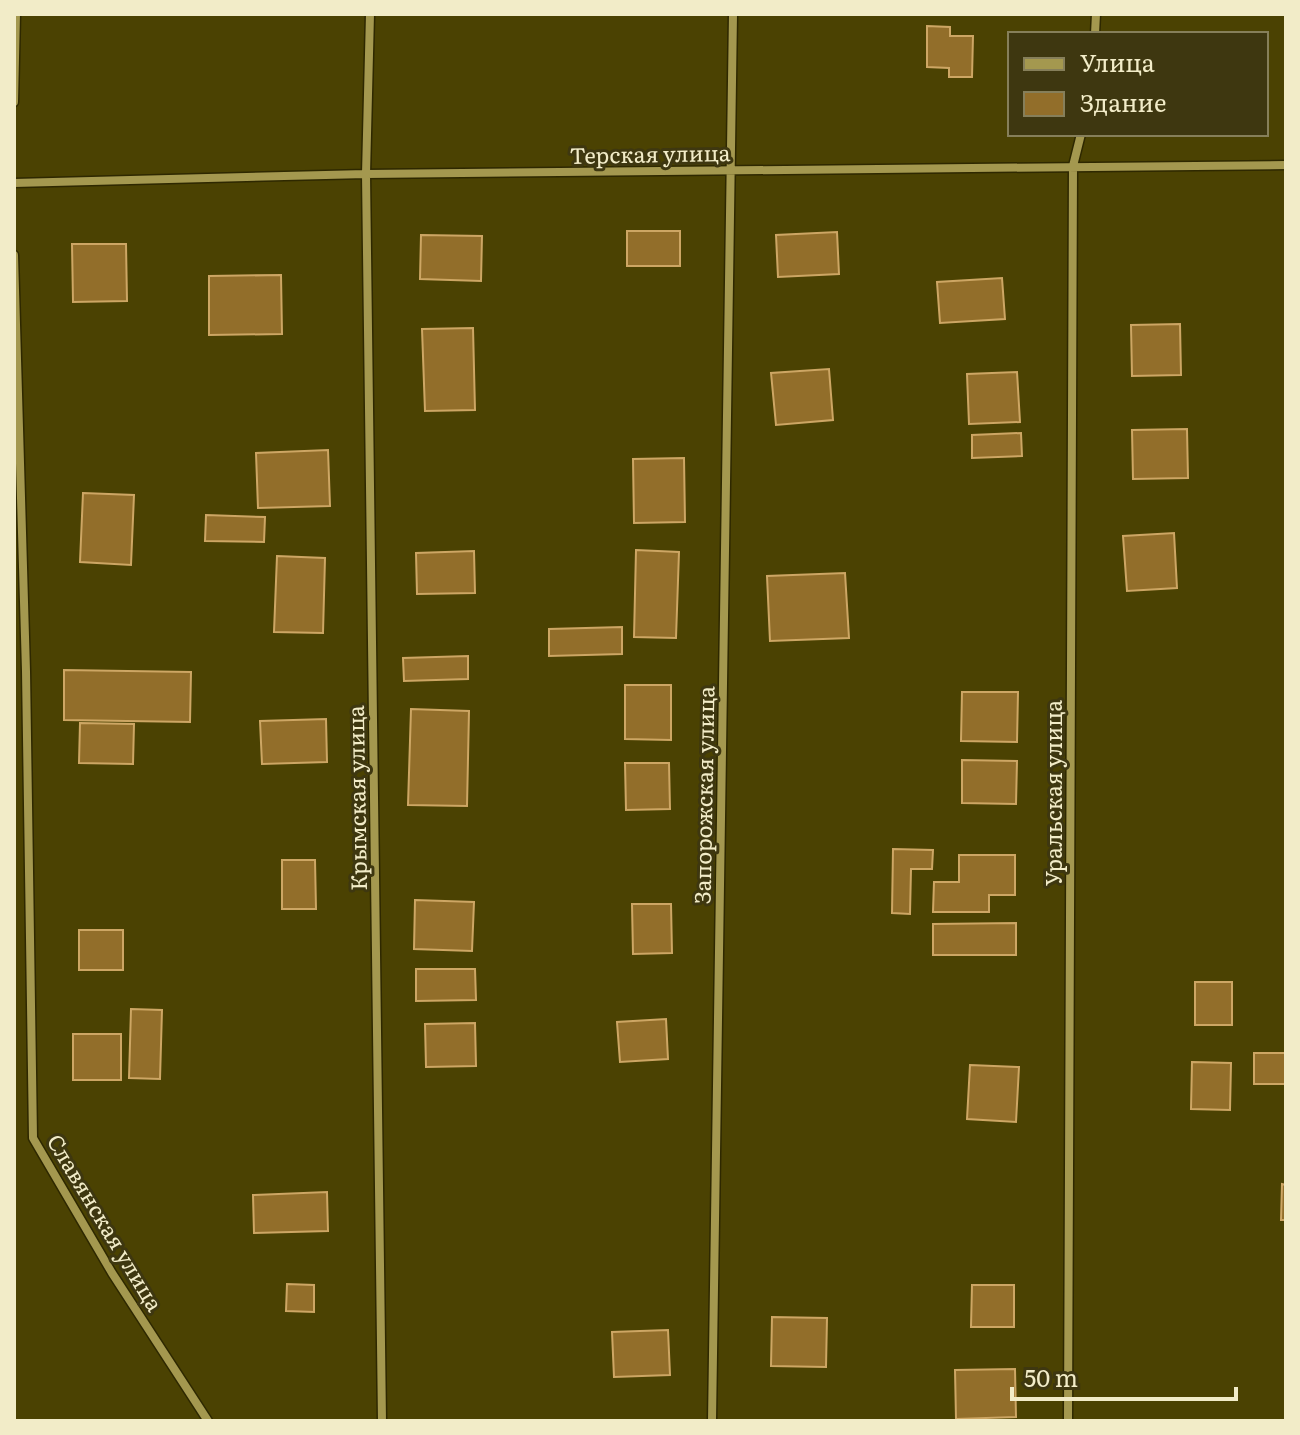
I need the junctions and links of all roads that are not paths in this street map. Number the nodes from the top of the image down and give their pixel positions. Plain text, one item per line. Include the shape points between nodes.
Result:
1 (16, 14) edge
2 (370, 14) edge
3 (733, 14) edge
4 (14, 102) edge
5 (1080, 136) edge
6 (1286, 165) edge
7 (1073, 166) junction
8 (729, 170) junction
9 (366, 174) junction
10 (14, 183) edge
11 (14, 255) edge
12 (208, 1421) edge
13 (382, 1421) edge
14 (712, 1421) edge
15 (1068, 1421) edge

1 - 4 street
2 - 9 street, Крымская улица
3 - 8 street, Запорожская улица
5 - 7 street, Уральская улица
6 - 7 street, Терская улица
7 - 8 street, Терская улица
7 - 15 street, Уральская улица
8 - 9 street, Терская улица
8 - 14 street, Запорожская улица
9 - 10 street, Терская улица
9 - 13 street, Крымская улица
11 - 12 street, Славянская улица via 33,1138

